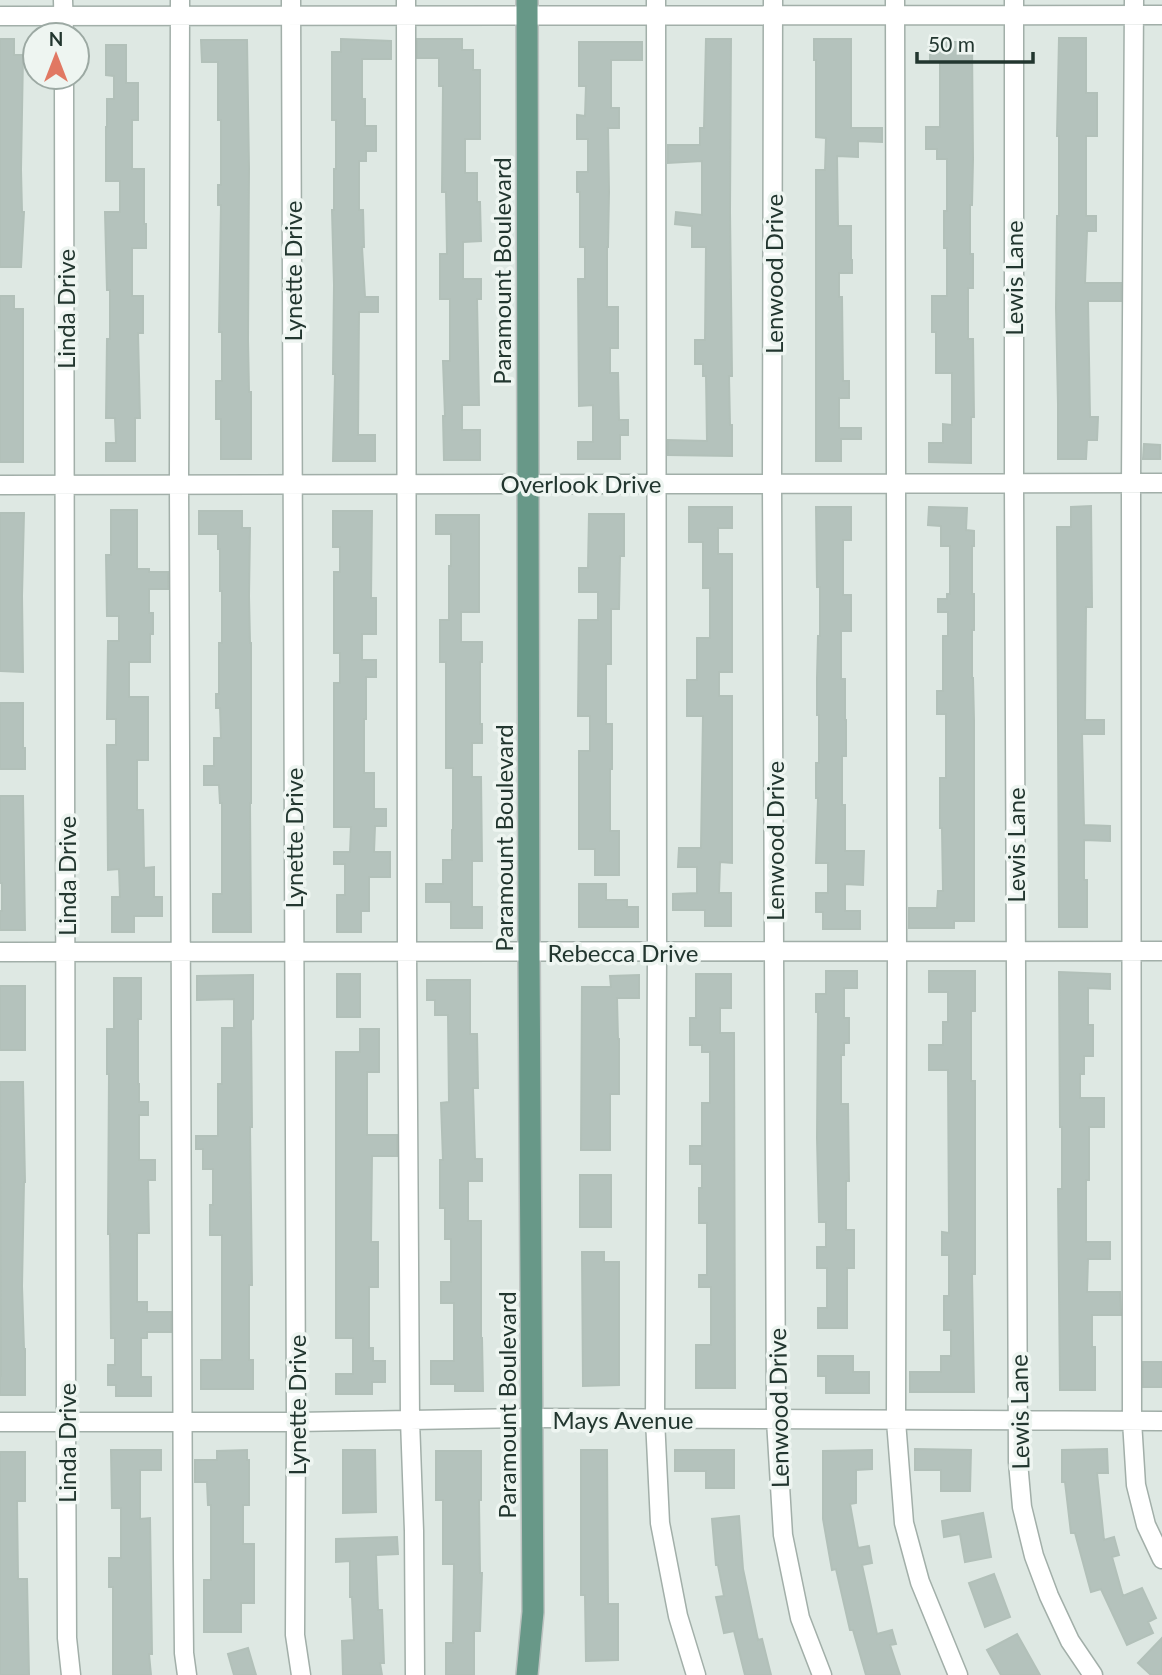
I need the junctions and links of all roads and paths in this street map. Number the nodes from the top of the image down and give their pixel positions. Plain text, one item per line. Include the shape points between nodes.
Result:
1 (64, 8) edge
2 (180, 8) edge
3 (292, 8) edge
4 (406, 8) edge
5 (527, 8) edge
6 (656, 8) edge
7 (773, 8) edge
8 (895, 8) edge
9 (1014, 8) edge
10 (1134, 8) edge
11 (1162, 15) edge
12 (0, 16) edge
13 (64, 91) edge
14 (528, 483) junction
15 (656, 483) junction
16 (772, 483) junction
17 (895, 483) junction
18 (1131, 483) junction
19 (1162, 483) edge
20 (179, 484) junction
21 (293, 484) junction
22 (407, 484) junction
23 (1014, 484) junction
24 (0, 485) edge
25 (65, 485) junction
26 (1132, 951) junction
27 (1162, 951) edge
28 (0, 952) edge
29 (66, 952) junction
30 (181, 952) junction
31 (294, 952) junction
32 (407, 952) junction
33 (529, 952) junction
34 (657, 952) junction
35 (775, 952) junction
36 (897, 952) junction
37 (1016, 952) junction
38 (532, 1418) junction
39 (655, 1419) junction
40 (410, 1420) junction
41 (776, 1420) junction
42 (896, 1421) junction
43 (1018, 1421) junction
44 (1132, 1421) junction
45 (0, 1422) edge
46 (66, 1422) junction
47 (182, 1422) junction
48 (296, 1422) junction
49 (1162, 1422) edge
50 (1162, 1559) edge
51 (71, 1675) edge
52 (187, 1675) edge
53 (301, 1675) edge
54 (415, 1675) edge
55 (527, 1675) edge
56 (696, 1675) edge
57 (822, 1675) edge
58 (958, 1675) edge
59 (1093, 1675) edge

1 - 2 street
1 - 12 street
2 - 3 street
2 - 20 street
3 - 4 street
3 - 21 street, Lynette Drive
4 - 5 street
4 - 22 street
5 - 6 street
5 - 14 main road, Paramount Boulevard
6 - 7 street
6 - 15 street
7 - 8 street
7 - 16 street, Lenwood Drive
8 - 9 street
8 - 17 street
9 - 10 street
9 - 23 street, Lewis Lane
10 - 11 street
10 - 18 street
13 - 25 street, Linda Drive
14 - 15 street, Overlook Drive
14 - 22 street, Overlook Drive
14 - 33 main road, Paramount Boulevard
15 - 16 street, Overlook Drive
15 - 34 street
16 - 17 street, Overlook Drive
16 - 35 street, Lenwood Drive
17 - 23 street, Overlook Drive
17 - 36 street
18 - 19 street, Overlook Drive
18 - 23 street, Overlook Drive
18 - 26 street
20 - 21 street, Overlook Drive
20 - 25 street, Overlook Drive
20 - 30 street
21 - 22 street, Overlook Drive
21 - 31 street, Lynette Drive
22 - 32 street
23 - 37 street, Lewis Lane
24 - 25 street, Overlook Drive
25 - 29 street, Linda Drive
26 - 27 street, Rebecca Drive
26 - 37 street, Rebecca Drive
26 - 44 street
28 - 29 street, Rebecca Drive
29 - 30 street, Rebecca Drive
29 - 46 street, Linda Drive
30 - 31 street, Rebecca Drive
30 - 47 street
31 - 32 street, Rebecca Drive
31 - 48 street, Lynette Drive
32 - 33 street, Rebecca Drive
32 - 40 street
33 - 34 street, Rebecca Drive
33 - 38 main road, Paramount Boulevard
34 - 35 street, Rebecca Drive
34 - 39 street
35 - 36 street, Rebecca Drive
35 - 41 street, Lenwood Drive
36 - 37 street, Rebecca Drive
36 - 42 street
37 - 43 street, Lewis Lane
38 - 39 street, Mays Avenue
38 - 40 street, Mays Avenue
38 - 55 main road, Paramount Boulevard via 533,1612
39 - 41 street, Mays Avenue
39 - 56 street via 660,1523 678,1616
40 - 48 street, Mays Avenue
40 - 54 street
41 - 42 street, Mays Avenue
41 - 57 street, Lenwood Drive via 783,1535 800,1618
42 - 43 street, Mays Avenue
42 - 58 street via 904,1523 920,1582
43 - 44 street, Mays Avenue
43 - 59 street, Lewis Lane via 1022,1507 1034,1556 1070,1641
44 - 49 street, Mays Avenue
44 - 50 street via 1136,1485 1146,1525
45 - 46 street, Mays Avenue
46 - 47 street, Mays Avenue
46 - 51 street, Linda Drive
47 - 48 street, Mays Avenue
47 - 52 street
48 - 53 street, Lynette Drive via 295,1635

